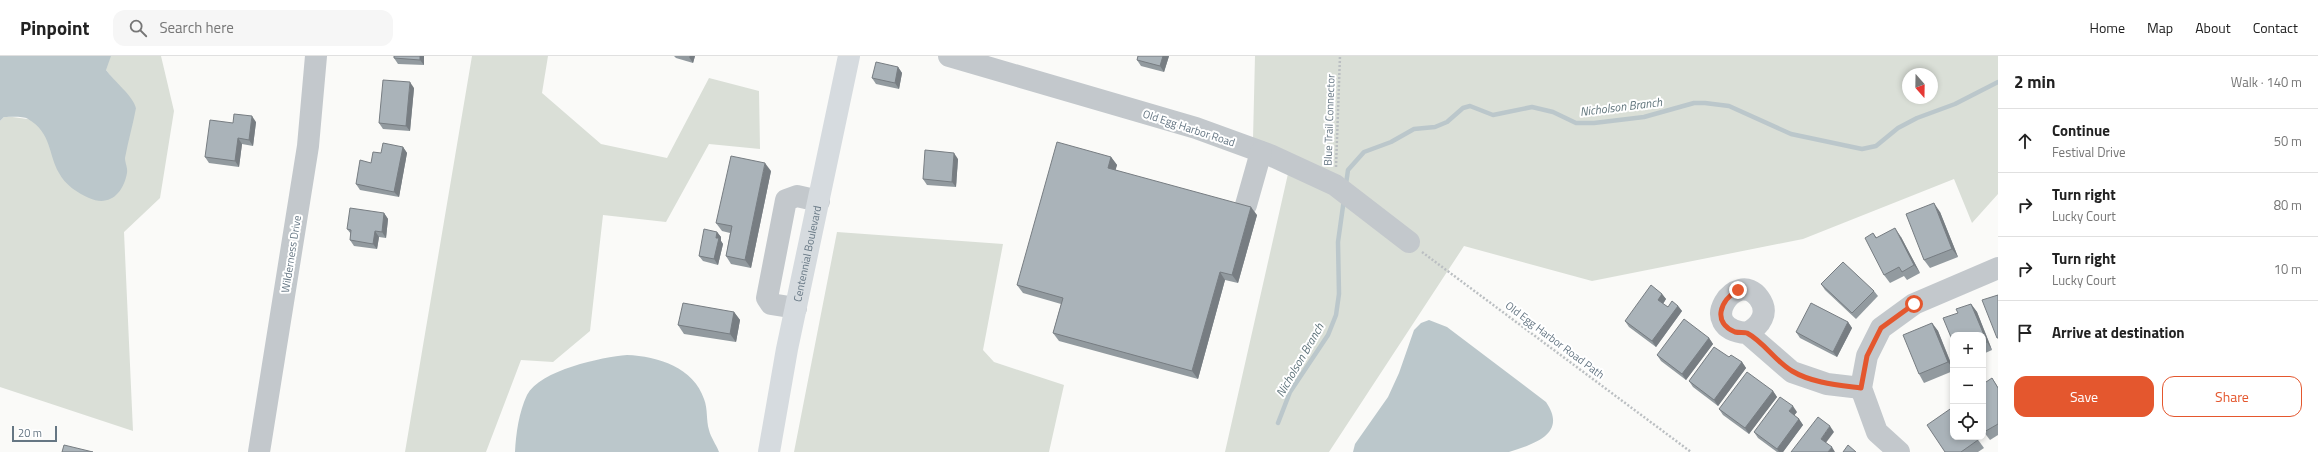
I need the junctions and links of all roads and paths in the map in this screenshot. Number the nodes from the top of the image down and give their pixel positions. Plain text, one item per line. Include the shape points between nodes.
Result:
1 (316, 56) edge
2 (850, 56) edge
3 (949, 56) edge
4 (1340, 56) edge
5 (1261, 152) junction
6 (1335, 185) junction
7 (819, 201) junction
8 (1246, 205) edge
9 (1409, 242) joint
10 (1998, 268) edge
11 (796, 308) junction
12 (1747, 333) dead end
13 (1861, 388) junction
14 (259, 452) edge
15 (769, 452) edge
16 (1691, 452) edge
17 (1899, 452) edge

1 - 14 street, Wilderness Drive via 308,146
2 - 7 main road, Centennial Boulevard
3 - 5 street, Old Egg Harbor Road via 1196,128
4 - 6 path, Blue Trail Connector
5 - 6 street, Old Egg Harbor Road
5 - 8 street
6 - 9 street, Old Egg Harbor Road
7 - 11 main road, Centennial Boulevard
7 - 11 street via 797,196 786,200 768,298 771,304
9 - 16 path, Old Egg Harbor Road Path
10 - 13 street via 1914,304 1881,328 1867,356
11 - 15 main road, Centennial Boulevard
12 - 13 street via 1792,372 1827,384
13 - 17 street via 1877,432

